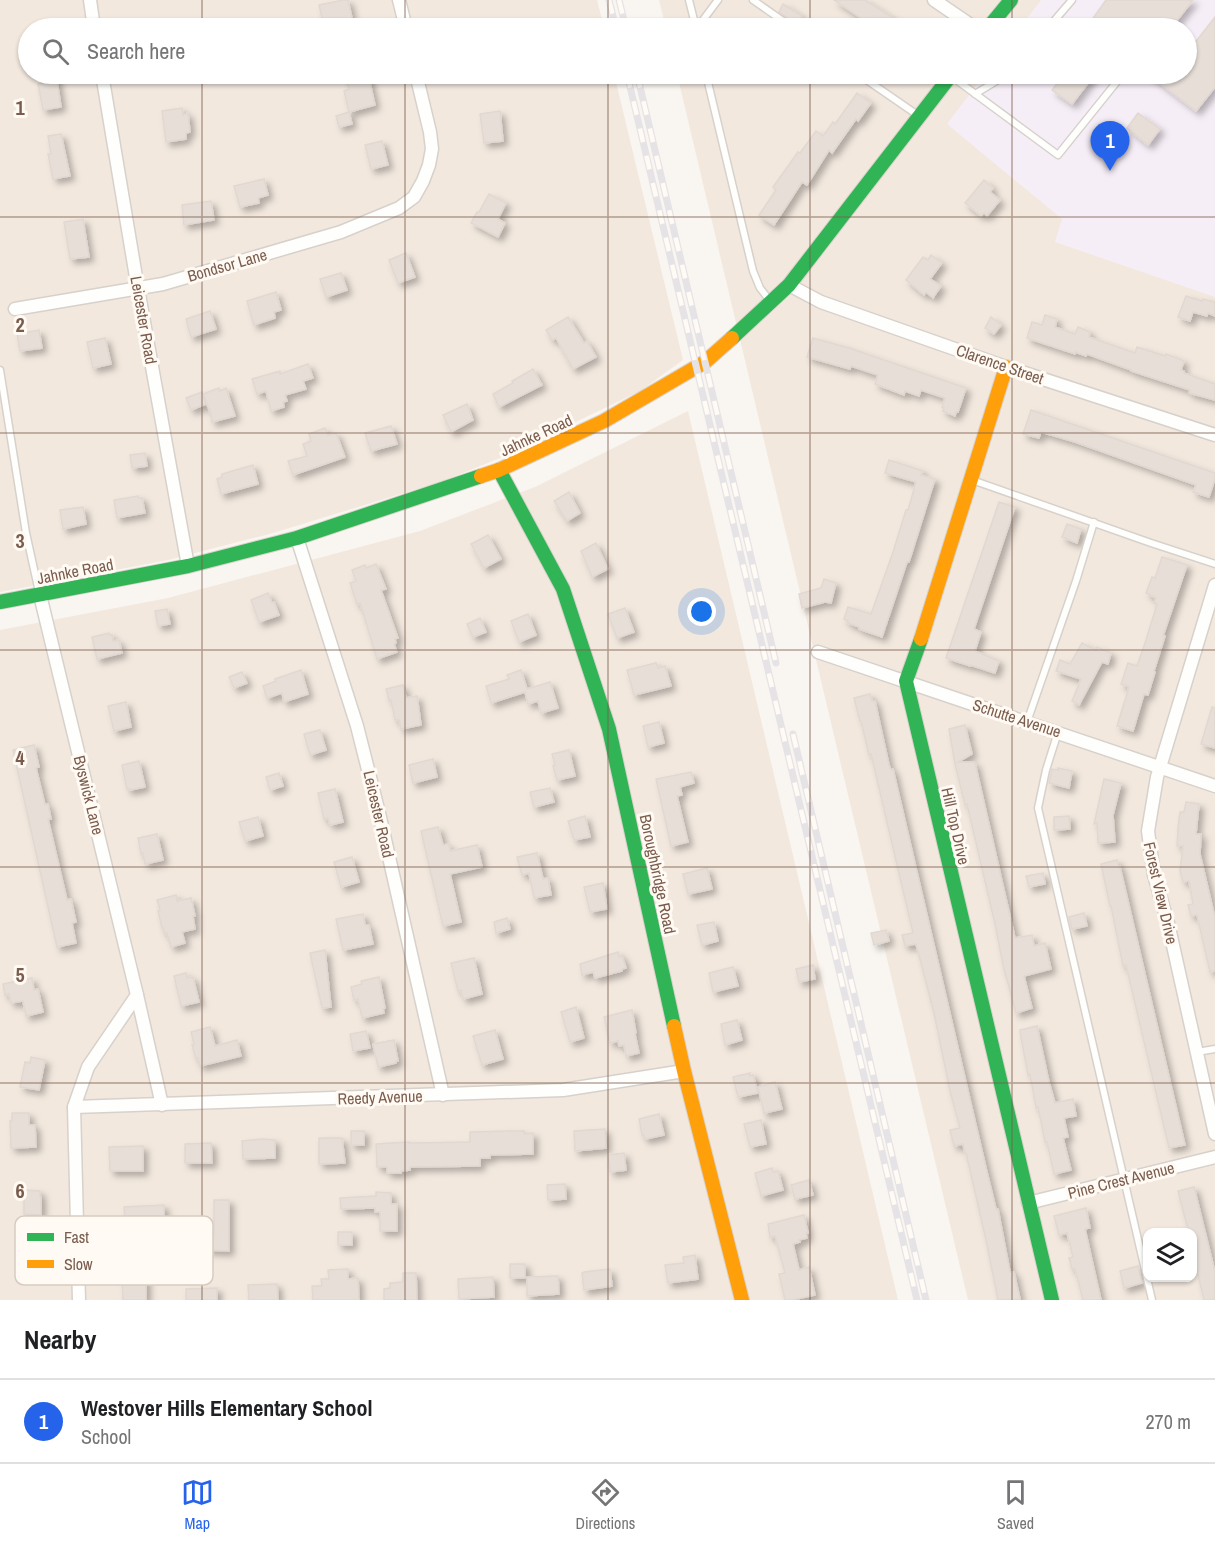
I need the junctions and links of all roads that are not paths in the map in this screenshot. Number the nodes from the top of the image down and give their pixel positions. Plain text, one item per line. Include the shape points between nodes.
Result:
1 (90, 0) edge
2 (399, 0) edge
3 (689, 0) edge
4 (718, 0) edge
5 (753, 0) edge
6 (934, 0) edge
7 (1011, 0) edge
8 (1072, 0) edge
9 (93, 18) edge
10 (404, 18) edge
11 (694, 18) edge
12 (704, 18) edge
13 (779, 18) edge
14 (960, 18) edge
15 (996, 18) edge
16 (1057, 18) edge
17 (104, 84) edge
18 (418, 84) edge
19 (708, 84) edge
20 (872, 84) edge
21 (945, 84) edge
22 (963, 84) edge
23 (992, 84) edge
24 (1115, 84) edge
25 (975, 94) junction
26 (919, 117) junction
27 (789, 285) junction
28 (138, 289) junction
29 (771, 302) junction
30 (15, 309) dead end
31 (1006, 367) junction
32 (0, 370) edge
33 (1215, 435) edge
34 (499, 470) junction
35 (972, 479) junction
36 (1094, 522) junction
37 (297, 538) junction
38 (1215, 564) edge
39 (188, 566) junction
40 (1215, 585) edge
41 (40, 595) junction
42 (0, 602) edge
43 (818, 652) dead end
44 (906, 681) junction
45 (1027, 722) junction
46 (1058, 732) junction
47 (1160, 767) junction
48 (1215, 786) edge
49 (137, 994) junction
50 (1215, 1048) edge
51 (1197, 1052) junction
52 (684, 1071) junction
53 (443, 1095) junction
54 (162, 1105) junction
55 (74, 1107) junction
56 (1215, 1134) edge
57 (1215, 1157) edge
58 (1123, 1180) junction
59 (1028, 1203) junction
60 (77, 1216) edge
61 (79, 1285) edge
62 (79, 1300) edge
63 (742, 1300) edge
64 (1052, 1300) edge
65 (1152, 1300) edge

1 - 9 street
2 - 10 street
3 - 11 lane
4 - 12 lane
5 - 13 lane
6 - 14 street
7 - 15 street
8 - 16 lane
17 - 28 street, Leicester Road
18 - 28 street, Bondsor Lane via 432,149 423,181 414,197 399,208 341,232
19 - 29 lane via 753,271
20 - 26 lane
21 - 26 street, Jahnke Road
22 - 25 lane
23 - 25 lane
24 - 25 lane via 1058,155
26 - 27 street, Jahnke Road
27 - 29 street, Jahnke Road
27 - 31 street, Clarence Street via 820,302
28 - 30 street, Bondsor Lane
28 - 39 street, Leicester Road
29 - 34 street, Jahnke Road via 705,362 604,421
31 - 33 street, Clarence Street
31 - 35 street
32 - 41 lane
34 - 37 street, Jahnke Road
34 - 52 street, Boroughbridge Road via 563,589 609,729
35 - 36 lane
35 - 44 street
36 - 38 lane
36 - 45 lane
37 - 39 street, Jahnke Road
37 - 53 street, Leicester Road via 357,726
39 - 41 street, Jahnke Road
40 - 47 street, Forest View Drive
41 - 42 street, Jahnke Road
41 - 49 street, Byswick Lane
43 - 44 street, Schutte Avenue
44 - 45 street, Schutte Avenue
44 - 59 street, Hill Top Drive
45 - 46 street, Schutte Avenue
46 - 47 street, Schutte Avenue
46 - 58 lane via 1038,808
47 - 48 street, Schutte Avenue
47 - 51 street, Forest View Drive via 1148,831 1154,875
49 - 54 street, Byswick Lane
49 - 55 street via 88,1067
50 - 51 lane
51 - 56 street, Forest View Drive
52 - 53 street, Reedy Avenue via 563,1090
52 - 63 street, Boroughbridge Road
53 - 54 street, Reedy Avenue
54 - 55 street, Reedy Avenue
55 - 60 street
57 - 58 street, Pine Crest Avenue
58 - 59 street, Pine Crest Avenue
58 - 65 lane
59 - 64 street, Hill Top Drive
61 - 62 street

